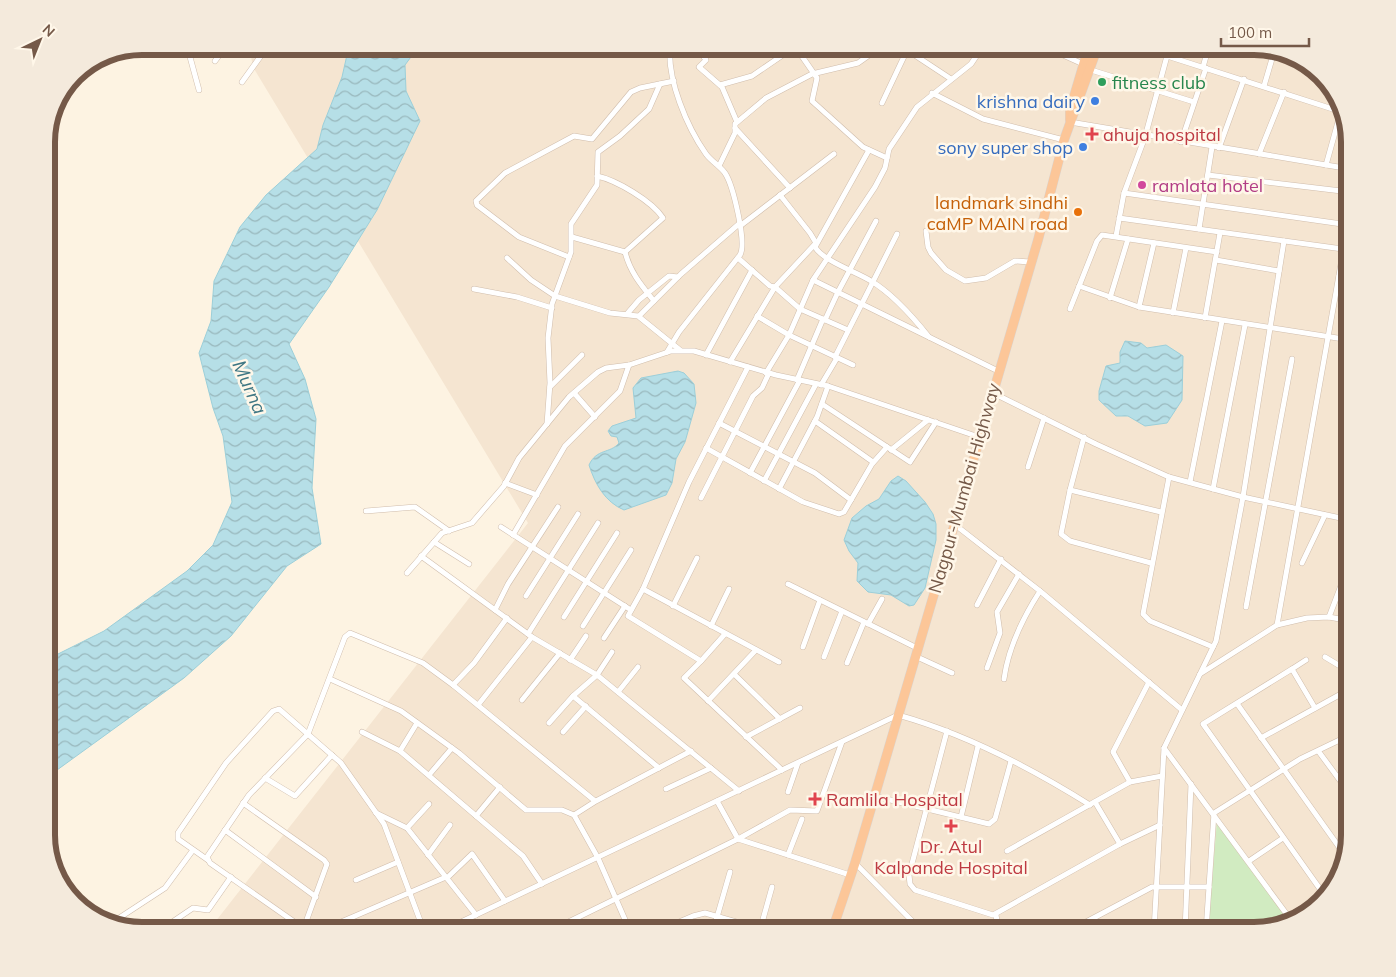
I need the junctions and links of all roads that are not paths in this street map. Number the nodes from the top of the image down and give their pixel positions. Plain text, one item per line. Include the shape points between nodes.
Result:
1 (189, 55) edge
2 (219, 55) edge
3 (262, 55) edge
4 (671, 55) edge
5 (702, 55) edge
6 (780, 55) edge
7 (801, 55) edge
8 (869, 55) edge
9 (905, 55) edge
10 (918, 55) edge
11 (977, 55) edge
12 (1062, 55) edge
13 (1088, 55) edge
14 (1093, 55) edge
15 (1164, 55) edge
16 (1207, 55) edge
17 (1167, 56) junction
18 (1273, 57) edge
19 (215, 61) dead end
20 (1087, 67) junction
21 (1204, 67) junction
22 (815, 73) junction
23 (951, 79) junction
24 (1244, 79) junction
25 (674, 81) junction
26 (242, 82) dead end
27 (660, 84) junction
28 (720, 85) junction
29 (1264, 86) junction
30 (199, 90) dead end
31 (1158, 91) junction
32 (1284, 92) junction
33 (932, 93) junction
34 (1194, 102) junction
35 (882, 103) dead end
36 (1334, 108) edge
37 (1070, 122) junction
38 (1339, 122) edge
39 (736, 125) junction
40 (1145, 137) junction
41 (1064, 140) junction
42 (1180, 142) junction
43 (1212, 147) junction
44 (1219, 148) junction
45 (869, 150) junction
46 (834, 154) dead end
47 (1259, 154) junction
48 (887, 158) junction
49 (1326, 165) junction
50 (719, 166) junction
51 (1341, 168) edge
52 (1208, 175) junction
53 (597, 176) junction
54 (790, 188) junction
55 (1341, 191) edge
56 (1124, 193) junction
57 (780, 195) junction
58 (1203, 204) junction
59 (1119, 218) junction
60 (876, 221) dead end
61 (1341, 224) edge
62 (740, 225) junction
63 (1199, 229) junction
64 (926, 231) dead end
65 (1220, 233) junction
66 (897, 234) dead end
67 (1116, 236) junction
68 (572, 237) junction
69 (1128, 238) junction
70 (1284, 242) junction
71 (1154, 243) junction
72 (816, 244) junction
73 (1186, 248) junction
74 (1341, 248) edge
75 (625, 252) junction
76 (1217, 252) junction
77 (569, 257) junction
78 (828, 257) junction
79 (507, 258) dead end
80 (738, 258) junction
81 (1216, 260) junction
82 (1030, 262) junction
83 (752, 270) junction
84 (850, 270) junction
85 (1279, 271) junction
86 (1341, 272) edge
87 (1340, 276) joint
88 (678, 277) junction
89 (813, 280) junction
90 (872, 281) junction
91 (1079, 286) junction
92 (775, 287) junction
93 (474, 289) dead end
94 (838, 292) junction
95 (647, 293) junction
96 (555, 296) junction
97 (1110, 298) junction
98 (654, 301) junction
99 (861, 303) junction
100 (1139, 307) junction
101 (552, 308) junction
102 (800, 309) junction
103 (1070, 309) dead end
104 (1173, 312) junction
105 (628, 314) junction
106 (639, 316) junction
107 (757, 316) junction
108 (1205, 318) junction
109 (824, 319) junction
110 (1222, 321) junction
111 (1245, 325) junction
112 (1271, 329) junction
113 (848, 330) junction
114 (789, 335) junction
115 (1329, 336) junction
116 (929, 337) junction
117 (1341, 338) edge
118 (672, 343) junction
119 (813, 346) junction
120 (680, 350) junction
121 (667, 352) junction
122 (582, 355) dead end
123 (706, 355) junction
124 (836, 357) junction
125 (1292, 359) dead end
126 (730, 362) junction
127 (629, 365) junction
128 (853, 365) dead end
129 (748, 367) junction
130 (998, 371) junction
131 (768, 373) junction
132 (799, 380) junction
133 (819, 384) junction
134 (828, 386) junction
135 (550, 387) junction
136 (574, 393) junction
137 (992, 393) junction
138 (822, 404) junction
139 (595, 417) junction
140 (1044, 418) junction
141 (928, 420) junction
142 (815, 421) junction
143 (936, 422) junction
144 (547, 424) junction
145 (719, 424) junction
146 (735, 431) junction
147 (979, 437) junction
148 (1084, 438) junction
149 (764, 446) junction
150 (706, 448) junction
151 (889, 449) junction
152 (779, 454) junction
153 (722, 458) junction
154 (793, 462) junction
155 (873, 462) junction
156 (1028, 467) dead end
157 (750, 473) junction
158 (1169, 477) junction
159 (764, 481) junction
160 (1190, 482) junction
161 (505, 483) junction
162 (1213, 488) junction
163 (779, 489) junction
164 (1070, 490) junction
165 (537, 496) junction
166 (1243, 496) junction
167 (702, 498) dead end
168 (850, 500) junction
169 (1264, 501) junction
170 (558, 507) dead end
171 (1297, 509) junction
172 (366, 511) dead end
173 (1161, 512) junction
174 (578, 514) dead end
175 (1325, 515) junction
176 (1341, 518) edge
177 (598, 523) dead end
178 (954, 524) junction
179 (500, 527) dead end
180 (449, 530) junction
181 (617, 533) dead end
182 (514, 535) junction
183 (434, 542) junction
184 (532, 547) junction
185 (632, 550) dead end
186 (421, 556) junction
187 (697, 558) dead end
188 (550, 559) junction
189 (1001, 559) junction
190 (1151, 563) junction
191 (1302, 563) dead end
192 (468, 564) dead end
193 (569, 571) junction
194 (407, 573) dead end
195 (1019, 574) junction
196 (587, 582) junction
197 (788, 584) dead end
198 (1341, 586) edge
199 (729, 588) dead end
200 (643, 589) junction
201 (1040, 591) junction
202 (605, 593) junction
203 (526, 596) dead end
204 (882, 599) dead end
205 (820, 600) junction
206 (977, 605) dead end
207 (625, 606) junction
208 (673, 606) junction
209 (1246, 607) dead end
210 (495, 610) junction
211 (631, 610) junction
212 (842, 611) junction
213 (564, 617) dead end
214 (1329, 617) junction
215 (507, 618) junction
216 (1341, 619) edge
217 (866, 623) junction
218 (584, 626) dead end
219 (711, 626) junction
220 (1277, 626) junction
221 (725, 634) junction
222 (530, 635) junction
223 (586, 636) dead end
224 (604, 638) dead end
225 (804, 647) dead end
226 (1213, 647) junction
227 (756, 650) junction
228 (612, 652) dead end
229 (916, 652) junction
230 (560, 653) junction
231 (824, 657) dead end
232 (1325, 657) dead end
233 (570, 660) junction
234 (1306, 660) dead end
235 (701, 661) junction
236 (779, 662) dead end
237 (847, 663) dead end
238 (1341, 667) edge
239 (638, 668) dead end
240 (987, 668) dead end
241 (1292, 669) junction
242 (952, 673) dead end
243 (734, 674) junction
244 (1200, 674) junction
245 (597, 675) junction
246 (330, 679) junction
247 (1004, 679) dead end
248 (1148, 682) junction
249 (453, 685) junction
250 (618, 692) junction
251 (1341, 693) edge
252 (573, 696) junction
253 (522, 700) dead end
254 (708, 701) junction
255 (478, 705) junction
256 (1238, 705) junction
257 (586, 706) junction
258 (800, 708) dead end
259 (1315, 708) junction
260 (1182, 710) junction
261 (898, 715) junction
262 (780, 719) junction
263 (417, 723) junction
264 (549, 723) dead end
265 (362, 732) dead end
266 (563, 732) dead end
267 (947, 732) junction
268 (308, 734) junction
269 (746, 737) junction
270 (1261, 738) junction
271 (1341, 740) edge
272 (842, 742) junction
273 (978, 746) junction
274 (452, 748) junction
275 (1164, 748) junction
276 (400, 751) junction
277 (691, 752) junction
278 (1319, 752) junction
279 (332, 755) junction
280 (1011, 761) junction
281 (798, 763) junction
282 (659, 768) junction
283 (711, 768) junction
284 (782, 770) junction
285 (1284, 770) junction
286 (429, 775) junction
287 (1162, 776) junction
288 (264, 778) junction
289 (1130, 782) junction
290 (1341, 782) edge
291 (1191, 783) junction
292 (500, 787) junction
293 (666, 789) dead end
294 (1250, 790) junction
295 (739, 791) junction
296 (788, 792) dead end
297 (874, 796) junction
298 (595, 801) junction
299 (717, 801) junction
300 (243, 803) junction
301 (428, 804) dead end
302 (1093, 804) junction
303 (927, 809) junction
304 (375, 813) junction
305 (1214, 813) junction
306 (574, 815) junction
307 (476, 816) junction
308 (962, 817) junction
309 (802, 819) dead end
310 (450, 825) dead end
311 (1160, 825) junction
312 (407, 828) junction
313 (225, 830) junction
314 (1283, 838) junction
315 (738, 840) junction
316 (1120, 844) junction
317 (1340, 848) edge
318 (193, 850) junction
319 (1007, 851) dead end
320 (428, 855) junction
321 (788, 856) junction
322 (598, 858) junction
323 (209, 861) junction
324 (1249, 861) junction
325 (398, 862) junction
326 (855, 863) junction
327 (730, 872) dead end
328 (850, 875) junction
329 (231, 877) junction
330 (446, 878) junction
331 (356, 880) dead end
332 (542, 884) junction
333 (1156, 886) junction
334 (772, 887) dead end
335 (1187, 887) junction
336 (1209, 887) junction
337 (1320, 890) edge
338 (410, 894) junction
339 (316, 896) junction
340 (617, 899) junction
341 (505, 901) junction
342 (476, 915) junction
343 (996, 915) junction
344 (1287, 915) edge
345 (718, 916) junction
346 (118, 918) edge
347 (172, 922) edge
348 (293, 922) edge
349 (306, 922) edge
350 (341, 922) edge
351 (421, 922) edge
352 (460, 922) edge
353 (569, 922) edge
354 (626, 922) edge
355 (678, 922) edge
356 (716, 922) edge
357 (736, 922) edge
358 (762, 922) edge
359 (835, 922) edge
360 (913, 922) edge
361 (997, 922) edge
362 (1086, 922) edge
363 (1154, 922) edge
364 (1185, 922) edge
365 (1207, 922) edge

1 - 30 street
2 - 19 street
3 - 26 street
4 - 25 street
5 - 28 street via 706,60 699,67
6 - 28 street via 752,76
7 - 22 street
8 - 22 street via 858,63
9 - 35 street
10 - 23 street
11 - 23 street
12 - 20 street
13 - 20 highway
14 - 20 highway
15 - 17 street
16 - 21 street
17 - 21 street
17 - 31 street
18 - 29 street
20 - 31 street
20 - 37 highway, Nagpur-Mumbai Highway via 1070,110
21 - 24 street
21 - 34 street
22 - 39 street via 766,98
22 - 45 street via 817,78 812,102
23 - 33 street
24 - 29 street
24 - 44 street
25 - 27 street
25 - 50 street via 678,98 705,152
27 - 53 street via 649,109 598,152
27 - 77 street via 631,92 592,139 574,136 505,173 476,201 516,235
28 - 39 street
29 - 32 street
31 - 34 street
31 - 40 street
32 - 36 street
32 - 47 street
33 - 41 street via 983,119
33 - 48 street via 917,107
34 - 42 street
37 - 40 street
37 - 41 highway, Nagpur-Mumbai Highway
38 - 49 street
39 - 50 street
39 - 54 street
40 - 42 street
40 - 56 street
41 - 82 highway, Nagpur-Mumbai Highway
42 - 43 street
43 - 44 street
43 - 52 street
44 - 47 street
45 - 48 street
45 - 72 street
46 - 54 street
47 - 49 street
48 - 78 street via 875,187
49 - 51 street
50 - 62 street via 728,179
52 - 55 street
52 - 58 street
53 - 68 street via 596,186 571,224
53 - 75 street via 605,177 640,197 662,216 662,220
54 - 57 street
56 - 58 street
56 - 59 street
57 - 62 street
57 - 72 street
58 - 61 street
58 - 63 street
59 - 63 street
59 - 67 street
60 - 84 street
62 - 80 street via 743,250
62 - 88 street
63 - 65 street
64 - 82 street via 931,253 946,270 965,281 986,278 1015,261
65 - 70 street
65 - 76 street
66 - 90 street
67 - 69 street
67 - 91 street via 1099,238
68 - 75 street
68 - 77 street
69 - 71 street
69 - 97 street
70 - 74 street
70 - 85 street
71 - 73 street
71 - 100 street
72 - 78 street via 817,251
72 - 92 street
73 - 76 street
73 - 104 street
75 - 95 street via 628,266
76 - 81 street
77 - 96 street
78 - 84 street
78 - 89 street
79 - 96 street via 534,283
80 - 83 street
80 - 118 street
81 - 85 street
81 - 108 street
82 - 130 highway, Nagpur-Mumbai Highway
83 - 92 street
83 - 123 street
84 - 90 street
84 - 94 street
85 - 112 street
86 - 87 street
87 - 115 street
88 - 95 street via 669,276
88 - 98 street
89 - 94 street
89 - 102 street
90 - 99 street
90 - 116 street via 912,316
91 - 97 street
91 - 103 street
92 - 102 street
92 - 107 street
93 - 101 street
94 - 99 street
94 - 109 street
95 - 98 street
95 - 105 street
96 - 101 street
96 - 105 street via 610,313
97 - 100 street
98 - 106 street
99 - 113 street
99 - 116 street
100 - 104 street
101 - 135 street via 548,338
102 - 109 street
102 - 114 street
104 - 108 street
105 - 106 street
106 - 118 street
107 - 114 street
107 - 126 street
108 - 110 street
109 - 113 street
109 - 119 street
110 - 111 street
110 - 160 street
111 - 112 street
111 - 162 street
112 - 115 street
112 - 166 street
113 - 124 street
114 - 119 street
114 - 131 street
115 - 117 street
115 - 171 street
116 - 130 street
118 - 120 street
118 - 121 street
119 - 124 street
119 - 132 street
120 - 121 street
120 - 123 street
121 - 127 street
122 - 135 street
123 - 126 street
124 - 128 street
124 - 133 street
125 - 169 street
126 - 129 street
127 - 136 street via 602,370
127 - 139 street via 620,391
129 - 131 street
129 - 145 street
130 - 137 highway, Nagpur-Mumbai Highway
131 - 132 street
131 - 146 street
132 - 133 street
132 - 149 street
133 - 134 street
133 - 152 street
134 - 138 street
134 - 141 street
135 - 144 street
136 - 139 street
136 - 144 street
137 - 140 street
137 - 147 highway, Nagpur-Mumbai Highway
138 - 142 street
138 - 151 street
139 - 165 street via 565,446
140 - 148 street
140 - 156 street
141 - 143 street
141 - 151 street
142 - 154 street
142 - 155 street
143 - 147 street
143 - 151 street via 912,461
144 - 161 street via 519,458
145 - 146 street
145 - 150 street
146 - 149 street
146 - 153 street
147 - 178 highway, Nagpur-Mumbai Highway
148 - 158 street
148 - 164 street
149 - 152 street
149 - 157 street
150 - 153 street
150 - 200 street
151 - 155 street
152 - 154 street
152 - 159 street
153 - 157 street
153 - 167 street
154 - 163 street
154 - 168 street via 815,473
155 - 168 street
157 - 159 street
158 - 160 street
158 - 173 street
159 - 163 street
160 - 162 street
161 - 165 street
161 - 180 street via 470,524
162 - 166 street
163 - 168 street via 806,503 839,514 843,513
164 - 173 street
164 - 190 street via 1061,531 1063,537
165 - 182 street
166 - 169 street
166 - 226 street
169 - 171 street
169 - 209 street
170 - 184 street
171 - 175 street
171 - 220 street
172 - 180 street via 415,507
173 - 190 street
174 - 188 street
175 - 176 street
175 - 191 street
177 - 193 street
178 - 189 street
178 - 229 highway, Nagpur-Mumbai Highway
179 - 182 street
180 - 183 street
181 - 196 street
182 - 184 street
183 - 186 street
183 - 192 street
184 - 188 street
184 - 210 street
185 - 202 street
186 - 194 street
186 - 210 street
187 - 208 street
188 - 193 street
188 - 203 street
189 - 195 street
189 - 206 street
190 - 226 street via 1144,617
193 - 196 street
193 - 222 street
195 - 201 street
195 - 240 street via 996,612 1000,633
196 - 202 street
196 - 213 street
197 - 205 street
198 - 214 street
199 - 219 street
200 - 208 street
200 - 211 street
201 - 247 street via 1027,613 1006,665
201 - 248 street
202 - 207 street
202 - 218 street
204 - 217 street
205 - 212 street
205 - 225 street
207 - 211 street
207 - 224 street
208 - 219 street
210 - 215 street
211 - 235 street via 628,616
212 - 217 street
212 - 231 street
214 - 216 street
214 - 220 street via 1307,618
215 - 222 street
215 - 249 street via 474,663
217 - 229 street
217 - 237 street
219 - 221 street
220 - 244 street
221 - 227 street
221 - 235 street
222 - 230 street
222 - 255 street
223 - 233 street
226 - 244 street
227 - 236 street
227 - 243 street
228 - 245 street
229 - 242 street
229 - 261 highway, Nagpur-Mumbai Highway
230 - 233 street
230 - 253 street
232 - 238 street
233 - 245 street
234 - 241 street
235 - 254 street via 684,678
239 - 250 street
241 - 256 street
241 - 259 street
243 - 254 street
243 - 262 street
244 - 260 street
245 - 250 street
245 - 252 street
246 - 249 street via 347,635 354,633 421,662
246 - 263 street via 398,709
246 - 268 street
248 - 260 street
248 - 289 street via 1113,752
249 - 255 street
250 - 277 street
251 - 259 street
252 - 257 street
252 - 264 street
254 - 269 street
255 - 298 street
256 - 270 street
256 - 294 street via 1203,724
257 - 266 street
257 - 282 street
258 - 262 street
259 - 270 street
260 - 275 street
261 - 267 street
261 - 272 street
261 - 297 highway, Nagpur-Mumbai Highway
262 - 269 street
263 - 274 street
263 - 276 street
265 - 276 street
267 - 273 street
267 - 303 street
268 - 279 street
268 - 288 street
268 - 318 street via 282,710 273,711 226,763 178,833 178,839
269 - 284 street
270 - 285 street
271 - 278 street
272 - 281 street
272 - 315 street via 819,810 792,809
273 - 280 street
273 - 308 street
274 - 286 street
274 - 292 street
275 - 287 street
275 - 291 street
276 - 286 street
277 - 282 street
277 - 283 street
278 - 285 street
278 - 290 street
279 - 288 street via 295,796
279 - 304 street via 342,764
280 - 302 street
280 - 308 street via 993,822 989,824
281 - 284 street
281 - 296 street
282 - 298 street
283 - 293 street
283 - 295 street
284 - 295 street
285 - 294 street
285 - 317 street
286 - 307 street
287 - 289 street
287 - 311 street
288 - 300 street
289 - 302 street
291 - 305 street
291 - 335 street
292 - 306 street via 528,811 562,810
292 - 307 street
294 - 305 street
294 - 314 street
295 - 299 street
297 - 303 street
297 - 326 highway, Nagpur-Mumbai Highway
298 - 306 street
299 - 315 street
299 - 322 street
300 - 313 street
300 - 339 street via 324,860 327,867
301 - 312 street
302 - 316 street
302 - 319 street
303 - 308 street
303 - 343 street via 909,875 910,884 915,890 945,901
304 - 312 street
304 - 325 street via 385,826
305 - 324 street
305 - 336 street
306 - 322 street
307 - 332 street via 523,856
309 - 321 street
310 - 320 street
311 - 316 street
311 - 333 street
312 - 320 street
313 - 323 street via 208,855
313 - 339 street
314 - 324 street
314 - 337 street
315 - 321 street
315 - 340 street
316 - 343 street
318 - 323 street
318 - 346 street via 166,888
320 - 330 street
321 - 328 street
322 - 332 street
322 - 340 street
323 - 329 street
324 - 344 street
325 - 331 street
325 - 338 street
326 - 328 highway, Nagpur-Mumbai Highway
326 - 360 street
327 - 345 street
328 - 359 highway, Nagpur-Mumbai Highway
329 - 347 street via 208,910 193,908
329 - 348 street
330 - 338 street
330 - 341 street via 472,854
330 - 342 street
332 - 341 street
333 - 335 street
333 - 362 street
333 - 363 street
334 - 358 street
335 - 336 street
335 - 364 street
336 - 365 street
338 - 350 street
338 - 351 street
339 - 349 street
340 - 353 street
340 - 354 street
341 - 342 street
342 - 352 street
343 - 361 street
345 - 355 street via 696,914
345 - 356 street
345 - 357 street

